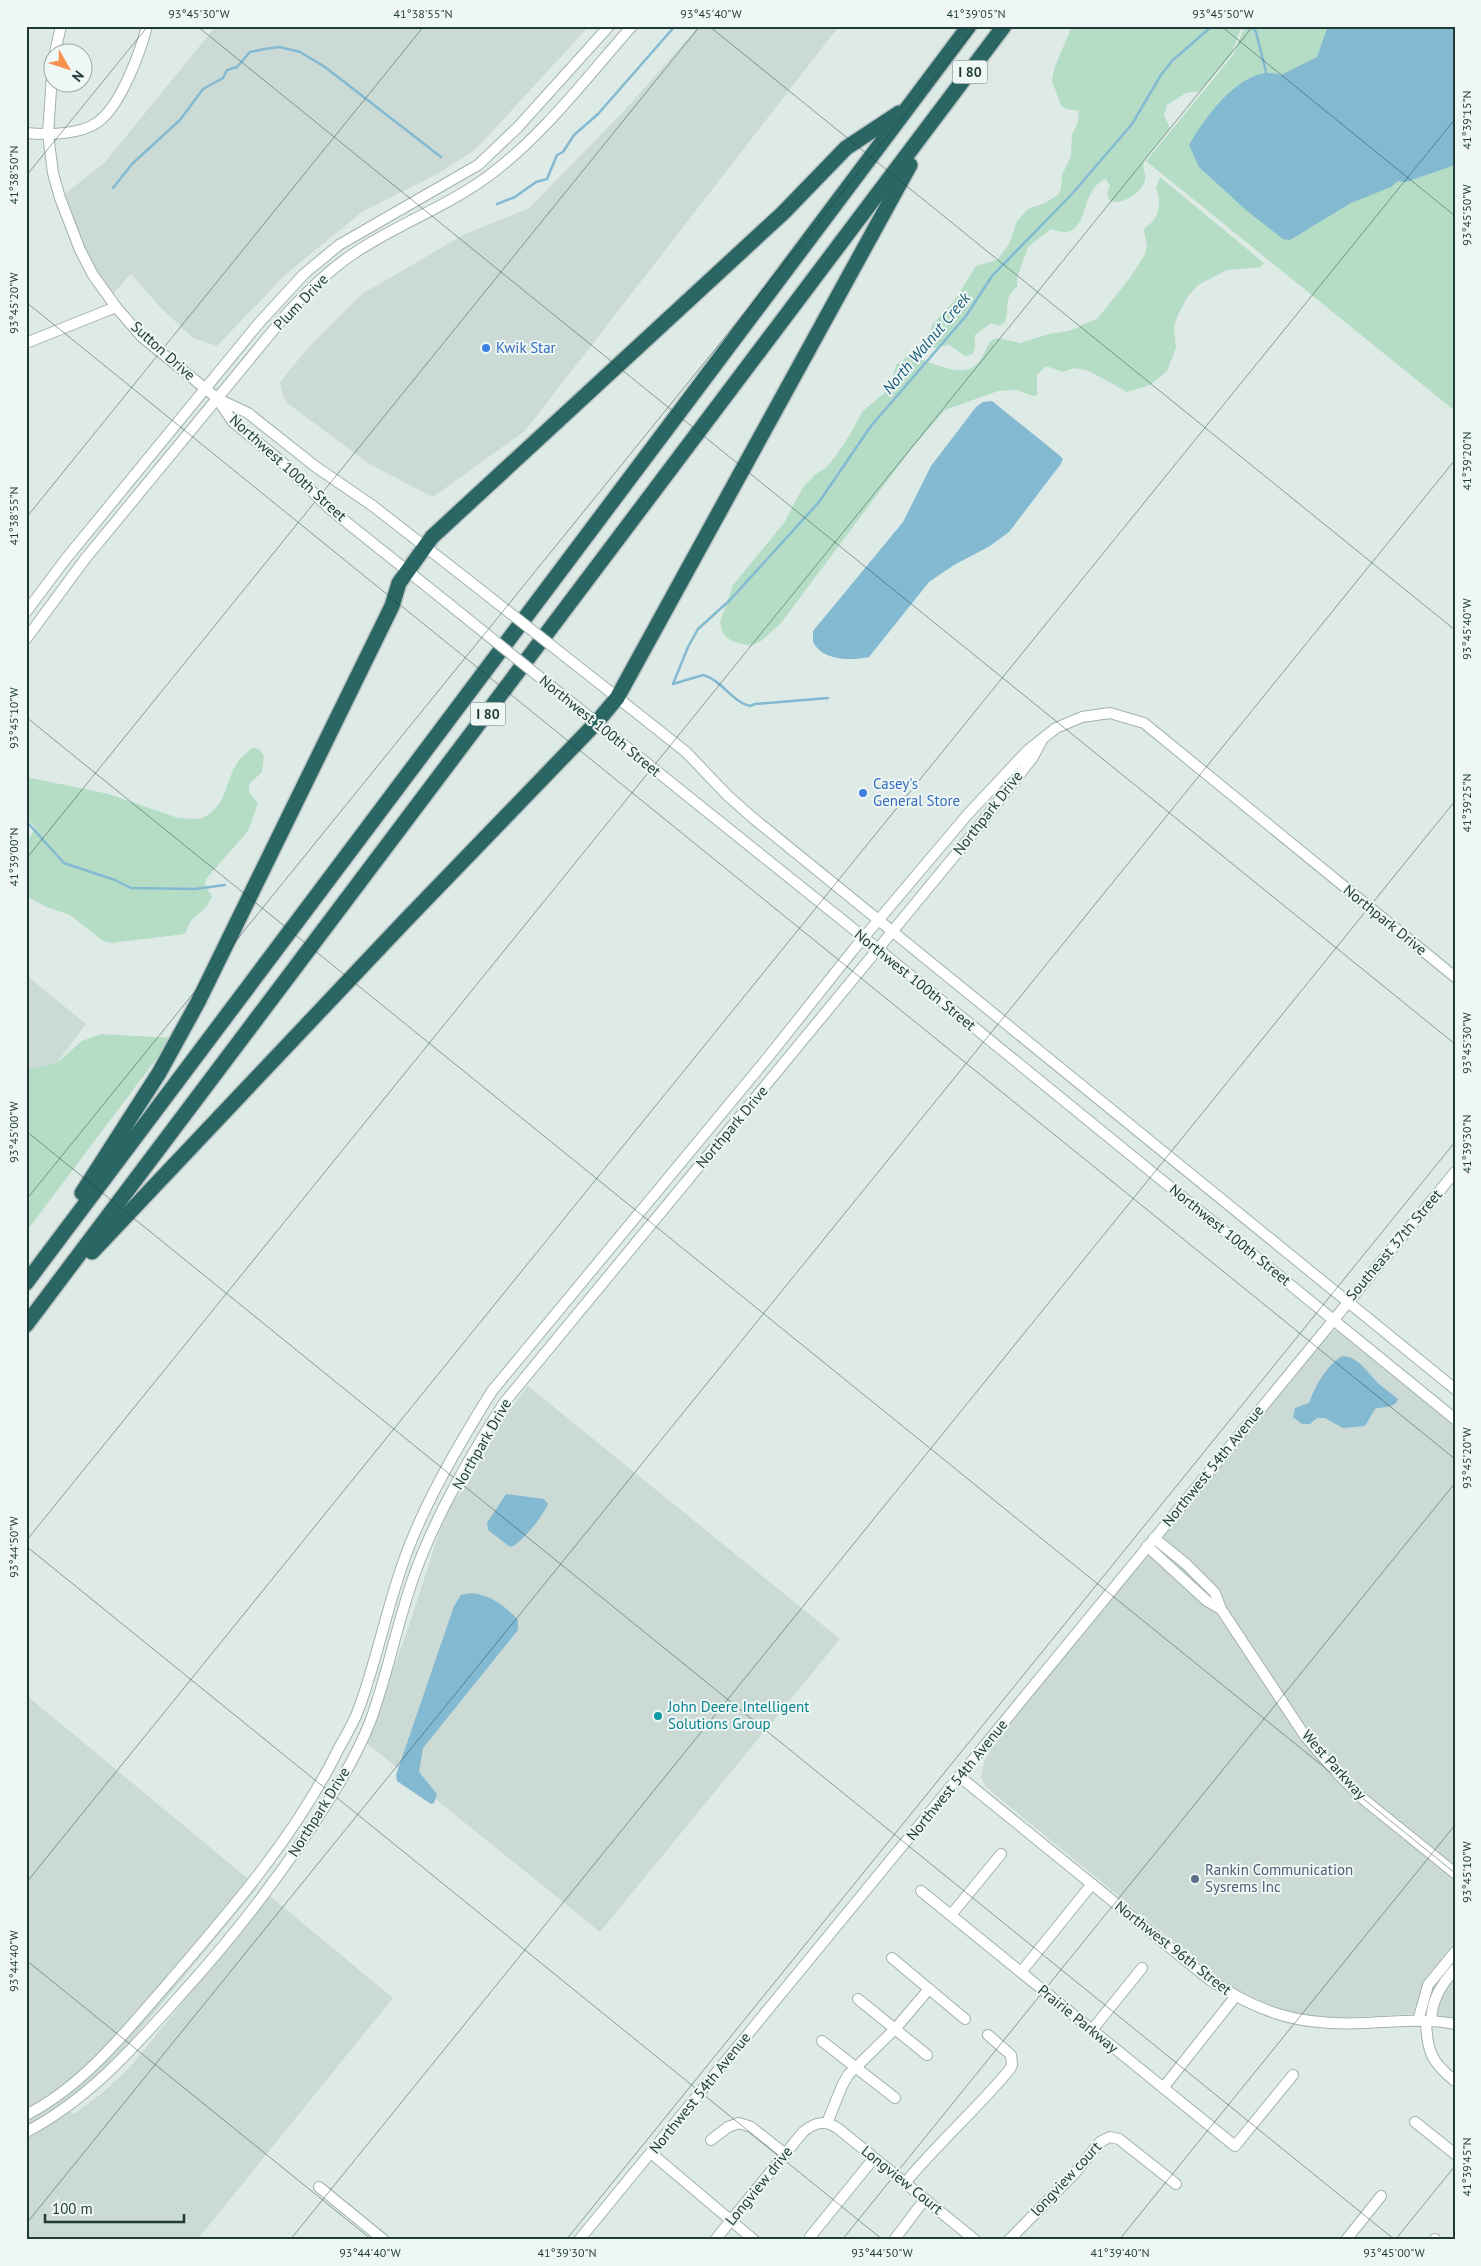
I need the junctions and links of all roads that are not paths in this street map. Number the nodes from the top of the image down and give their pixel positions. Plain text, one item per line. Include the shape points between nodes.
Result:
1 (61, 26) edge
2 (147, 26) edge
3 (609, 26) edge
4 (632, 26) edge
5 (969, 26) edge
6 (1004, 26) edge
7 (57, 42) edge
8 (51, 92) edge
9 (910, 105) junction
10 (936, 118) junction
11 (26, 133) edge
12 (48, 134) junction
13 (116, 307) junction
14 (26, 342) edge
15 (205, 389) junction
16 (218, 399) junction
17 (425, 547) junction
18 (408, 571) junction
19 (26, 612) edge
20 (26, 639) edge
21 (617, 698) junction
22 (596, 723) junction
23 (1043, 738) junction
24 (879, 921) junction
25 (892, 931) junction
26 (864, 938) junction
27 (876, 949) junction
28 (1455, 978) edge
29 (716, 1120) junction
30 (729, 1130) junction
31 (1455, 1172) edge
32 (26, 1282) edge
33 (1347, 1302) junction
34 (39, 1308) junction
35 (1333, 1319) junction
36 (547, 1324) junction
37 (26, 1325) edge
38 (560, 1335) junction
39 (1455, 1389) edge
40 (1455, 1420) edge
41 (1151, 1542) junction
42 (960, 1777) junction
43 (324, 1779) junction
44 (338, 1786) junction
45 (1001, 1854) dead end
46 (1455, 1873) edge
47 (1092, 1884) junction
48 (921, 1891) dead end
49 (950, 1915) junction
50 (1455, 1952) edge
51 (892, 1958) dead end
52 (1142, 1968) dead end
53 (1455, 1969) edge
54 (1021, 1972) junction
55 (929, 1989) junction
56 (1235, 1996) junction
57 (858, 1999) dead end
58 (965, 2018) dead end
59 (1425, 2021) junction
60 (1455, 2024) edge
61 (895, 2029) junction
62 (1092, 2030) junction
63 (988, 2035) dead end
64 (822, 2041) dead end
65 (927, 2055) dead end
66 (855, 2068) junction
67 (1293, 2076) dead end
68 (1455, 2081) edge
69 (1163, 2088) junction
70 (895, 2098) dead end
71 (26, 2115) edge
72 (1415, 2122) dead end
73 (827, 2123) junction
74 (26, 2132) edge
75 (711, 2140) dead end
76 (650, 2153) junction
77 (785, 2154) junction
78 (1455, 2154) edge
79 (874, 2158) junction
80 (905, 2183) junction
81 (1176, 2184) dead end
82 (319, 2187) dead end
83 (1381, 2196) dead end
84 (925, 2199) junction
85 (731, 2220) junction
86 (810, 2237) dead end
87 (384, 2240) edge
88 (579, 2240) edge
89 (715, 2240) edge
90 (754, 2240) edge
91 (894, 2240) edge
92 (975, 2240) edge
93 (1009, 2240) edge
94 (1346, 2240) edge

1 - 7 street
2 - 12 street via 140,54 112,108 97,123 66,134
3 - 15 street, Plum Drive via 518,127 478,165 338,245 304,274 258,323
4 - 16 street, Plum Drive via 531,139 487,177 356,252 318,281 290,310
5 - 9 highway, I 80
6 - 10 highway, I 80
8 - 12 street, Sutton Drive
9 - 17 highway via 846,148 783,213 432,537
9 - 32 highway, I 80
10 - 21 highway
10 - 34 highway, I 80
11 - 12 street
12 - 13 street, Sutton Drive via 53,173 68,224 93,274
13 - 14 street
13 - 15 street, Sutton Drive via 142,337
15 - 16 street, Sutton Drive
15 - 19 street, Plum Drive
16 - 17 street, Northwest 100th Street via 248,413
16 - 18 street, Northwest 100th Street via 233,422 282,462 330,509
16 - 20 street, Plum Drive via 86,559
17 - 18 highway
17 - 21 street, Northwest 100th Street, bridge
18 - 22 street, Northwest 100th Street, bridge
18 - 32 highway via 399,583 392,606 198,1002 159,1072
21 - 22 highway
21 - 24 street, Northwest 100th Street via 686,752 742,809
22 - 26 street, Northwest 100th Street
22 - 34 highway
23 - 24 street, Northpark Drive via 968,814
23 - 25 street, Northpark Drive via 1033,757 980,825
23 - 28 street, Northpark Drive via 1068,722 1095,714 1122,715 1144,724
24 - 25 street, Northwest 100th Street
24 - 26 street, Northpark Drive
25 - 27 street, Northpark Drive
25 - 33 street, Northwest 100th Street
26 - 27 street, Northwest 100th Street
26 - 29 street, Northpark Drive
27 - 30 street, Northpark Drive
27 - 35 street, Northwest 100th Street
29 - 30 street
29 - 36 street, Northpark Drive
30 - 38 street, Northpark Drive
31 - 33 street, Southeast 37th Street
33 - 35 street, Southeast 37th Street
33 - 39 street, Northwest 100th Street
34 - 37 highway, I 80
35 - 40 street, Northwest 100th Street
35 - 41 street, Northwest 54th Avenue
36 - 38 street
36 - 43 street, Northpark Drive via 492,1391 424,1513 402,1564 358,1712
38 - 44 street, Northpark Drive via 504,1403 427,1543 414,1575 370,1723
41 - 42 street, Northwest 54th Avenue
41 - 46 street, West Parkway via 1186,1564 1215,1593 1220,1608 1305,1736 1336,1772 1362,1798
42 - 47 street, Northwest 96th Street
42 - 76 street, Northwest 54th Avenue
43 - 44 street
43 - 71 street, Northpark Drive via 251,1884 127,2032 62,2093
44 - 74 street, Northpark Drive via 295,1852 226,1945 113,2069 74,2104
45 - 49 street
47 - 54 street
47 - 56 street, Northwest 96th Street via 1210,1980
48 - 49 street, Prairie Parkway
49 - 54 street, Prairie Parkway
50 - 59 street via 1428,1985
51 - 55 street
52 - 62 street
53 - 59 street via 1437,1992
54 - 62 street, Prairie Parkway
55 - 58 street
55 - 61 street
56 - 59 street, Northwest 96th Street via 1247,2004 1292,2019 1333,2024
56 - 69 street
57 - 61 street
59 - 60 street, Northwest 96th Street
59 - 68 street via 1428,2050 1434,2061
61 - 65 street
61 - 66 street
62 - 69 street, Prairie Parkway
63 - 80 street, longview court via 1011,2055 1012,2065 981,2103
64 - 66 street
66 - 70 street
66 - 73 street via 842,2086
67 - 69 street, Prairie Parkway via 1235,2146
72 - 78 street
73 - 77 street, Longview drive via 812,2125
73 - 79 street, Longview Court
75 - 77 street via 739,2122 751,2127
76 - 85 street
76 - 88 street, Northwest 54th Avenue
77 - 85 street, Longview drive
79 - 80 street, Longview Court
79 - 86 street, longview court
80 - 84 street, Longview Court
81 - 93 street, longview court via 1119,2139 1110,2137 1100,2142 1074,2174
82 - 87 street
83 - 94 street
84 - 91 street, longview court
84 - 92 street, Longview Court
85 - 89 street, Longview drive
85 - 90 street

